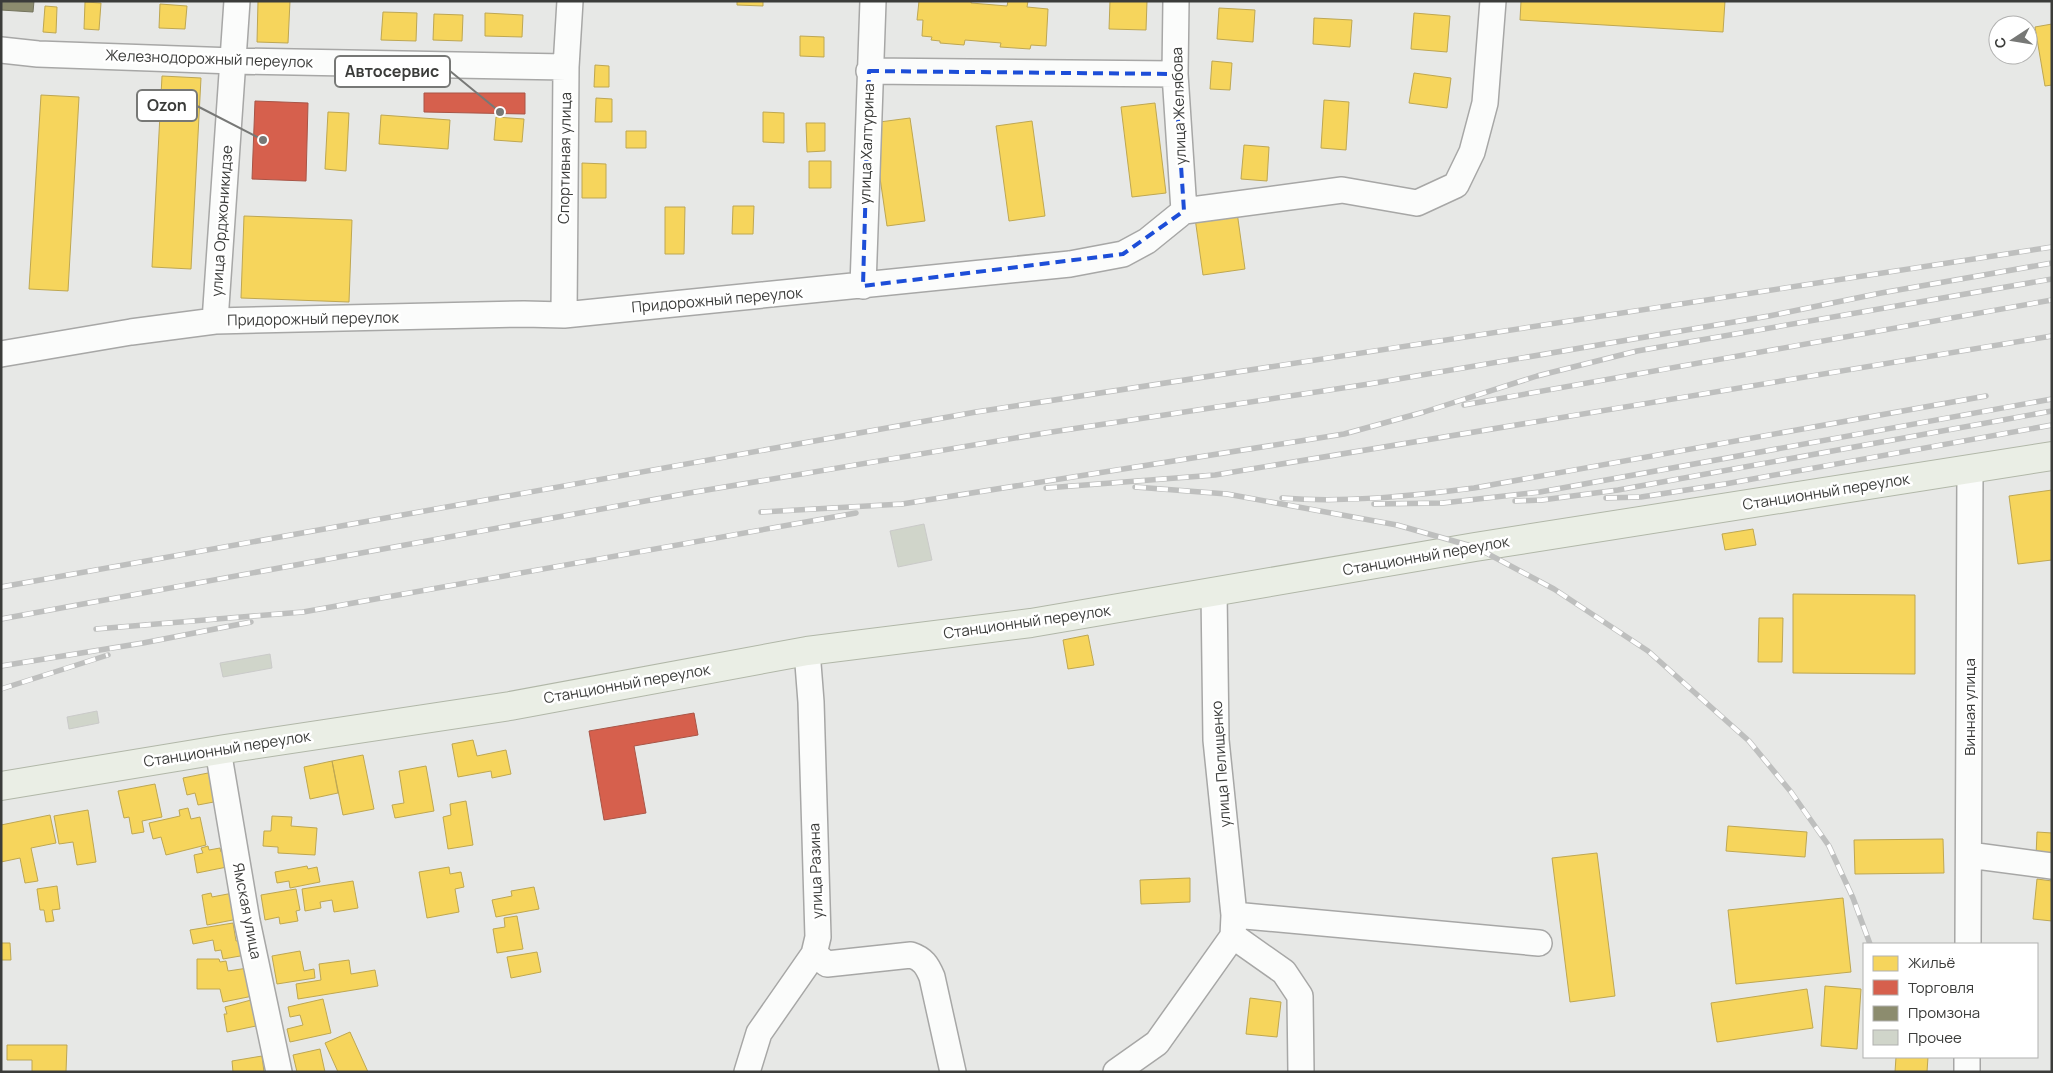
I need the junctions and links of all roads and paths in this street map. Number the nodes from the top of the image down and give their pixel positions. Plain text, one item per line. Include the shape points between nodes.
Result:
1 (237, 1) edge
2 (570, 1) edge
3 (873, 1) edge
4 (1176, 1) edge
5 (1493, 1) edge
6 (1, 50) edge
7 (234, 61) junction
8 (566, 67) junction
9 (869, 71) junction
10 (1175, 74) junction
11 (1184, 212) junction
12 (862, 286) junction
13 (564, 315) junction
14 (215, 321) junction
15 (1, 354) edge
16 (2052, 456) edge
17 (1970, 470) junction
18 (1214, 592) junction
19 (808, 651) junction
20 (218, 750) junction
21 (1, 786) edge
22 (1969, 855) junction
23 (2052, 866) edge
24 (1233, 925) junction
25 (1539, 943) dead end
26 (1968, 943) edge
27 (814, 954) junction
28 (1967, 1058) edge
29 (279, 1072) edge
30 (747, 1072) edge
31 (954, 1072) edge
32 (1116, 1072) edge
33 (1301, 1072) edge
34 (1967, 1072) edge

1 - 7 street, улица Орджоникидзе
2 - 8 street, Спортивная улица
3 - 9 street, улица Халтурина
4 - 10 street, улица Желябова
5 - 11 street via 1485,103 1472,152 1456,185 1417,204 1342,190
6 - 7 street, Железнодорожный переулок
7 - 8 street, Железнодорожный переулок
7 - 14 street, улица Орджоникидзе
8 - 13 street, Спортивная улица
9 - 10 street
9 - 12 street, улица Халтурина
10 - 11 street, улица Желябова
11 - 12 street, Придорожный переулок via 1147,241 1123,254 1070,264
12 - 13 street, Придорожный переулок
13 - 14 street, Придорожный переулок
14 - 15 street, Придорожный переулок
16 - 17 main road, Станционный переулок
17 - 18 main road, Станционный переулок via 1475,547
17 - 22 street, Винная улица
18 - 19 main road, Станционный переулок via 1031,623
18 - 24 street, улица Пелищенко via 1216,740
19 - 20 main road, Станционный переулок via 510,706
19 - 27 street, улица Разина via 818,937
20 - 21 main road, Станционный переулок
20 - 29 street, Ямская улица via 247,921
22 - 23 street
22 - 26 street, Винная улица
24 - 25 street
24 - 32 street via 1157,1043
24 - 33 street via 1284,972 1300,996
27 - 30 street, улица Разина via 759,1033
27 - 31 street via 827,964 910,955 920,958 932,977
28 - 34 street

